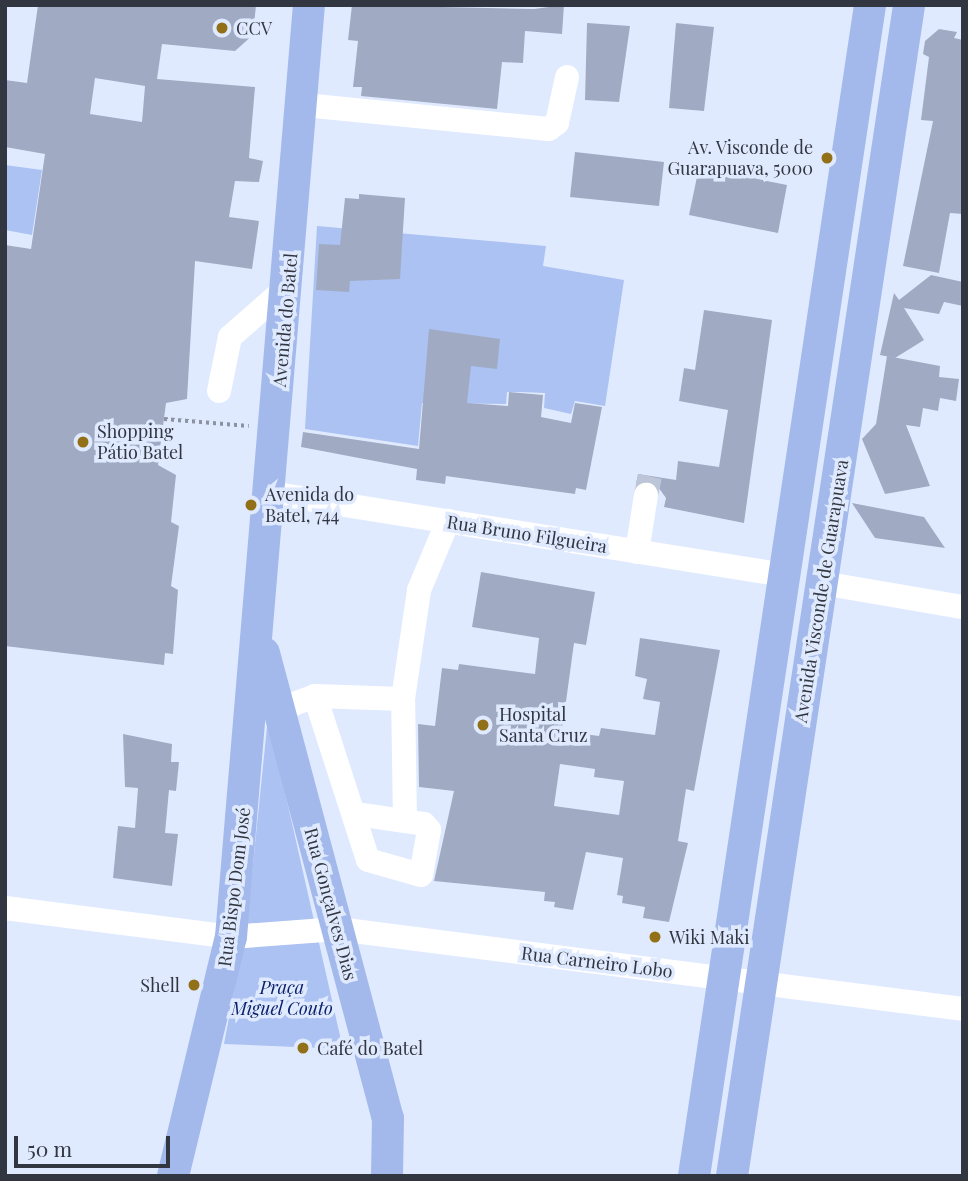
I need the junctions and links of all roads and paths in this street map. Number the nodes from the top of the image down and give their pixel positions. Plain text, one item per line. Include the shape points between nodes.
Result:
1 (309, 5) edge
2 (870, 5) edge
3 (909, 5) edge
4 (567, 77) dead end
5 (304, 105) junction
6 (288, 286) junction
7 (219, 391) dead end
8 (164, 419) dead end
9 (276, 428) junction
10 (270, 493) junction
11 (646, 495) tunnel mouth
12 (448, 521) junction
13 (637, 551) junction
14 (784, 575) junction
15 (822, 583) junction
16 (963, 607) edge
17 (258, 635) junction
18 (315, 696) junction
19 (403, 699) junction
20 (280, 709) junction
21 (356, 814) junction
22 (405, 820) junction
23 (786, 824) junction
24 (739, 878) junction
25 (5, 908) edge
26 (338, 929) junction
27 (231, 937) junction
28 (724, 979) junction
29 (762, 983) junction
30 (963, 1009) edge
31 (173, 1176) edge
32 (387, 1176) edge
33 (694, 1176) edge
34 (732, 1176) edge

1 - 5 main road, Avenida do Batel
2 - 14 main road
3 - 15 main road, Avenida Visconde de Guarapuava
4 - 5 street via 557,123 549,129
5 - 6 main road, Avenida do Batel
6 - 7 street via 230,337
6 - 9 main road, Avenida do Batel
8 - 9 path
9 - 10 main road, Avenida do Batel
10 - 12 street, Rua Bruno Filgueira
10 - 17 main road, Avenida do Batel
11 - 13 street
12 - 13 street, Rua Bruno Filgueira
12 - 19 street via 424,568
13 - 14 street, Rua Bruno Filgueira
14 - 24 main road
15 - 16 street
15 - 23 main road, Avenida Visconde de Guarapuava
17 - 20 main road, Rua Gonçalves Dias
17 - 27 main road, Rua Bispo Dom José
18 - 19 street
18 - 20 street
18 - 21 street
19 - 22 street
20 - 26 main road, Rua Gonçalves Dias
21 - 22 street
21 - 22 street via 373,866 421,875 429,830
23 - 24 main road
23 - 29 main road, Avenida Visconde de Guarapuava
24 - 28 main road
25 - 27 street, Rua Carneiro Lobo
26 - 27 street, Rua Carneiro Lobo
26 - 28 street, Rua Carneiro Lobo
26 - 32 main road, Rua Gonçalves Dias via 388,1118
27 - 31 main road, Rua Bispo Dom José
28 - 29 street, Rua Carneiro Lobo
28 - 33 main road
29 - 30 street, Rua Carneiro Lobo
29 - 34 main road, Avenida Visconde de Guarapuava

